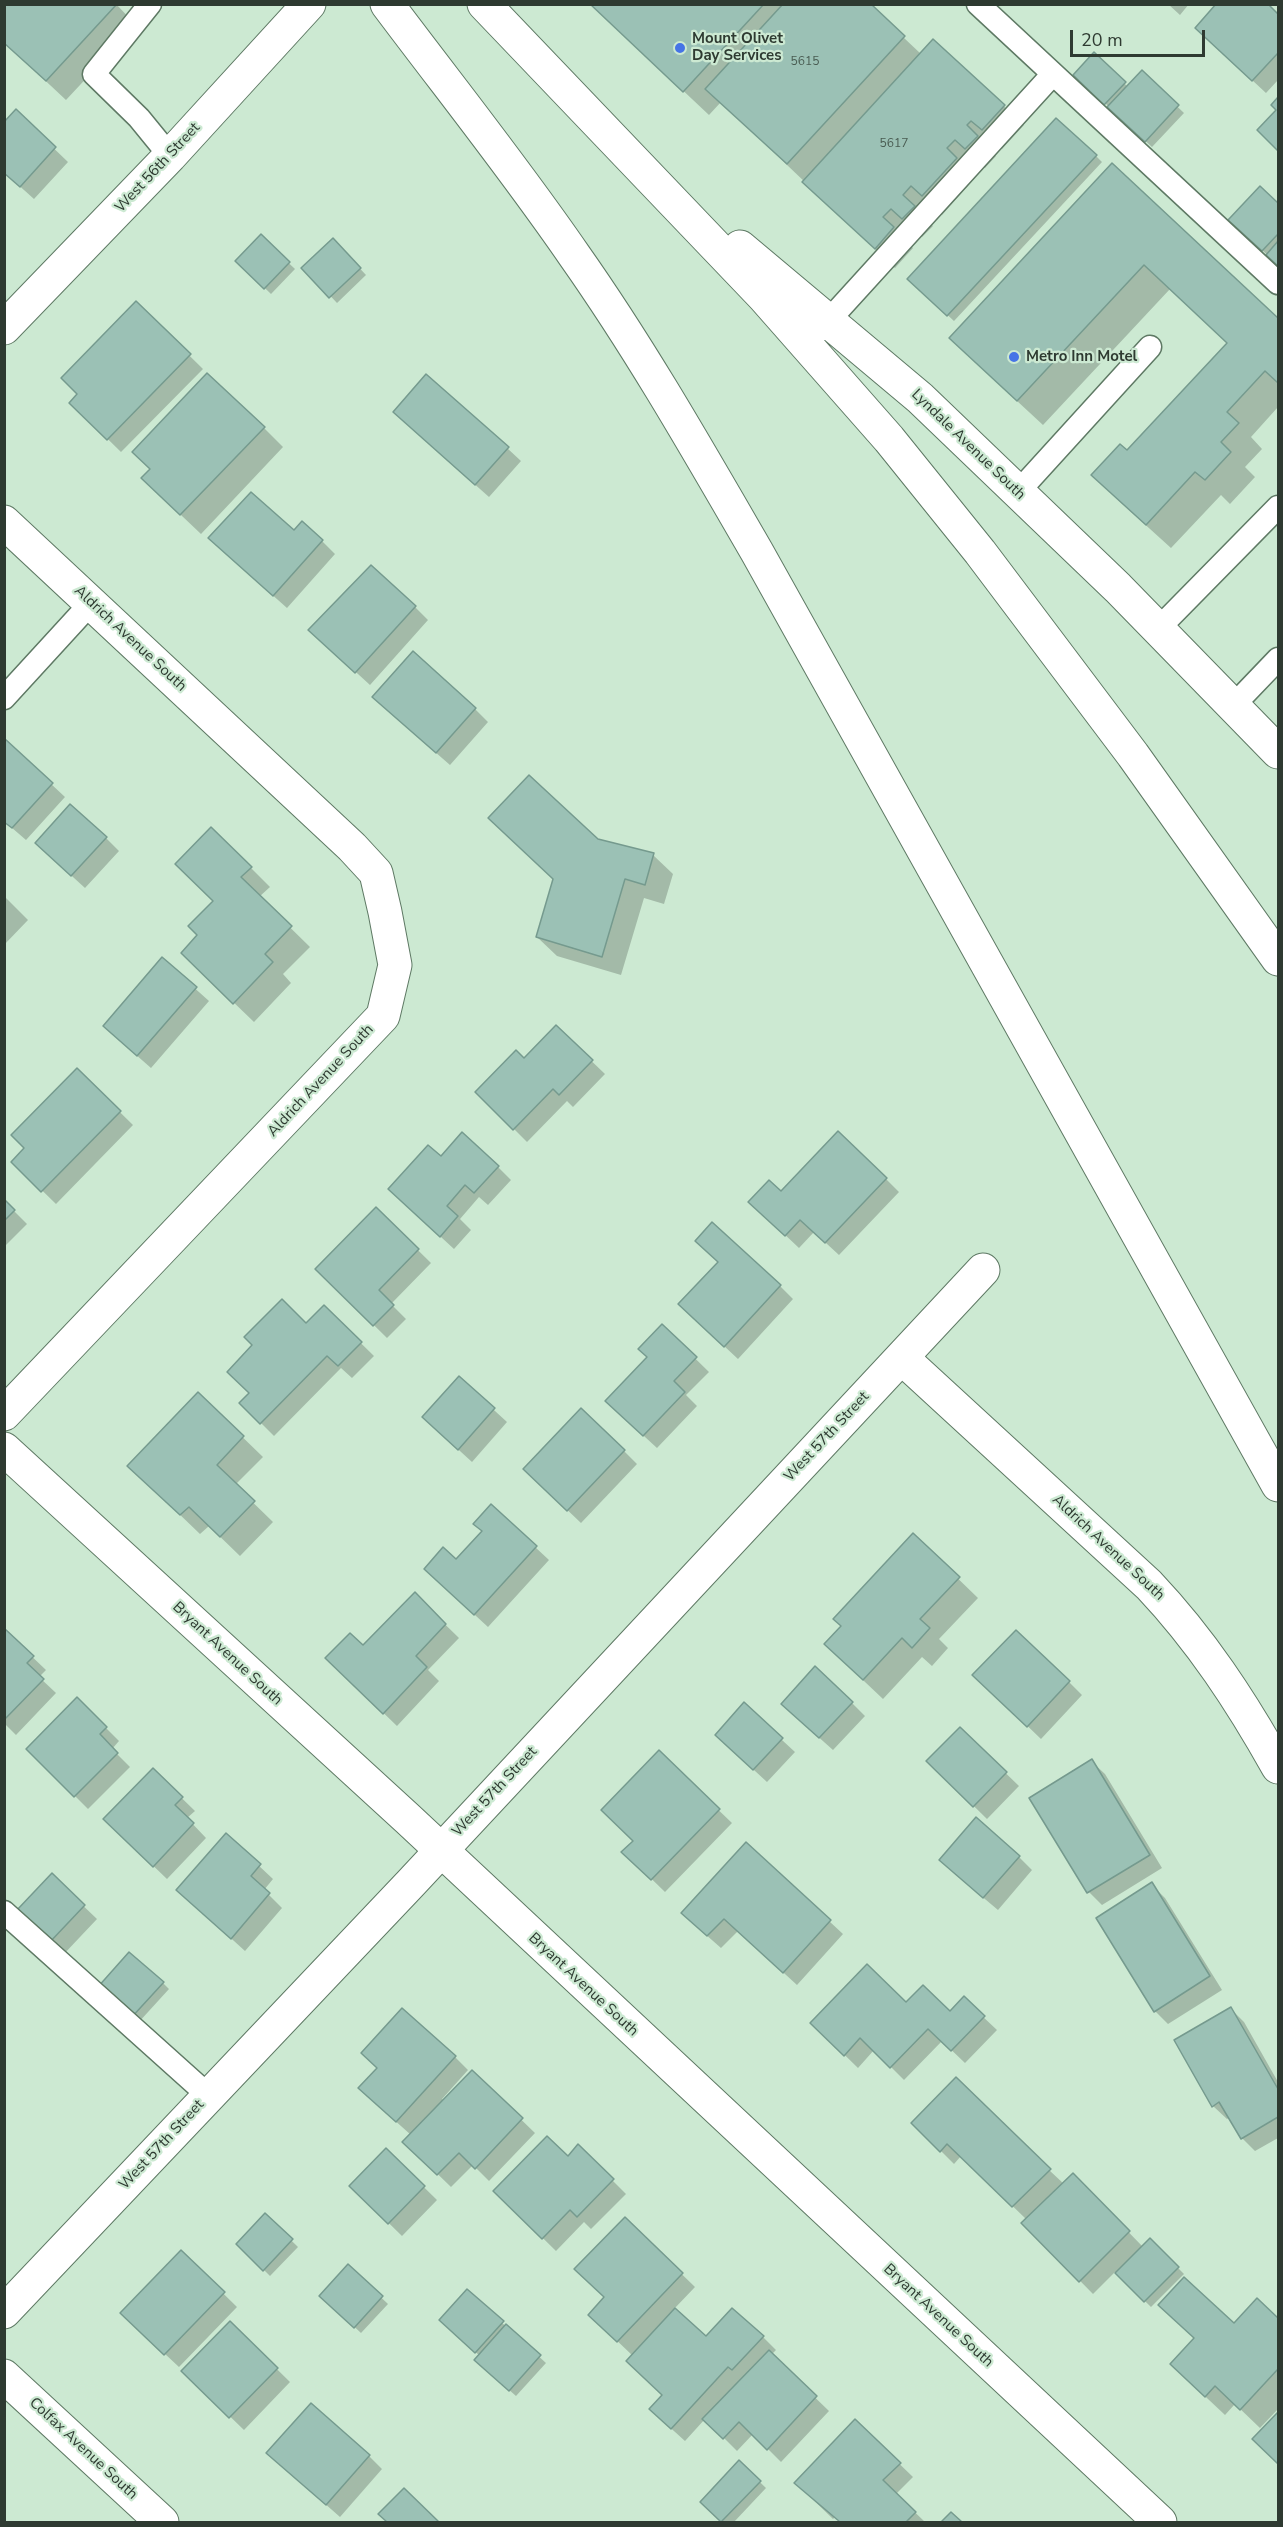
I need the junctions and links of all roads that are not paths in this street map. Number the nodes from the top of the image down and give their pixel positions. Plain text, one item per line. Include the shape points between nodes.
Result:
1 (150, 4) edge
2 (309, 4) edge
3 (387, 4) edge
4 (484, 4) edge
5 (978, 4) edge
6 (1053, 74) junction
7 (170, 156) junction
8 (635, 163) junction
9 (1278, 283) edge
10 (828, 319) junction
11 (4, 328) edge
12 (808, 345) junction
13 (1150, 347) dead end
14 (1018, 492) junction
15 (1278, 507) edge
16 (4, 522) edge
17 (91, 603) junction
18 (1158, 630) junction
19 (1278, 659) edge
20 (4, 698) edge
21 (1233, 706) junction
22 (1278, 752) edge
23 (1278, 959) edge
24 (983, 1270) dead end
25 (902, 1358) junction
26 (4, 1414) edge
27 (4, 1449) edge
28 (1278, 1485) edge
29 (1278, 1767) edge
30 (440, 1851) junction
31 (4, 1912) edge
32 (209, 2096) junction
33 (4, 2312) edge
34 (4, 2376) edge
35 (162, 2523) edge
36 (1160, 2523) edge

1 - 7 lane via 94,74 139,118
2 - 7 street, West 56th Street
3 - 28 street via 569,247 690,437 758,552
4 - 8 street
5 - 6 lane
6 - 9 lane
6 - 10 lane
7 - 11 street, West 56th Street
8 - 10 street, Lyndale Avenue South
8 - 12 street
10 - 12 lane
10 - 14 street, Lyndale Avenue South via 920,398
12 - 23 street via 987,561
13 - 14 lane
14 - 18 street, Lyndale Avenue South
15 - 18 lane
16 - 17 street, Aldrich Avenue South
17 - 20 lane
17 - 26 street, Aldrich Avenue South via 352,846 376,873 395,965 383,1016
18 - 21 street, Lyndale Avenue South
19 - 21 lane
21 - 22 street, Lyndale Avenue South
24 - 25 street, West 57th Street
25 - 29 street, Aldrich Avenue South via 1149,1585 1183,1621 1250,1716
25 - 30 street, West 57th Street
27 - 30 street, Bryant Avenue South
30 - 32 street, West 57th Street
30 - 36 street, Bryant Avenue South
31 - 32 lane
32 - 33 street, West 57th Street
34 - 35 street, Colfax Avenue South

